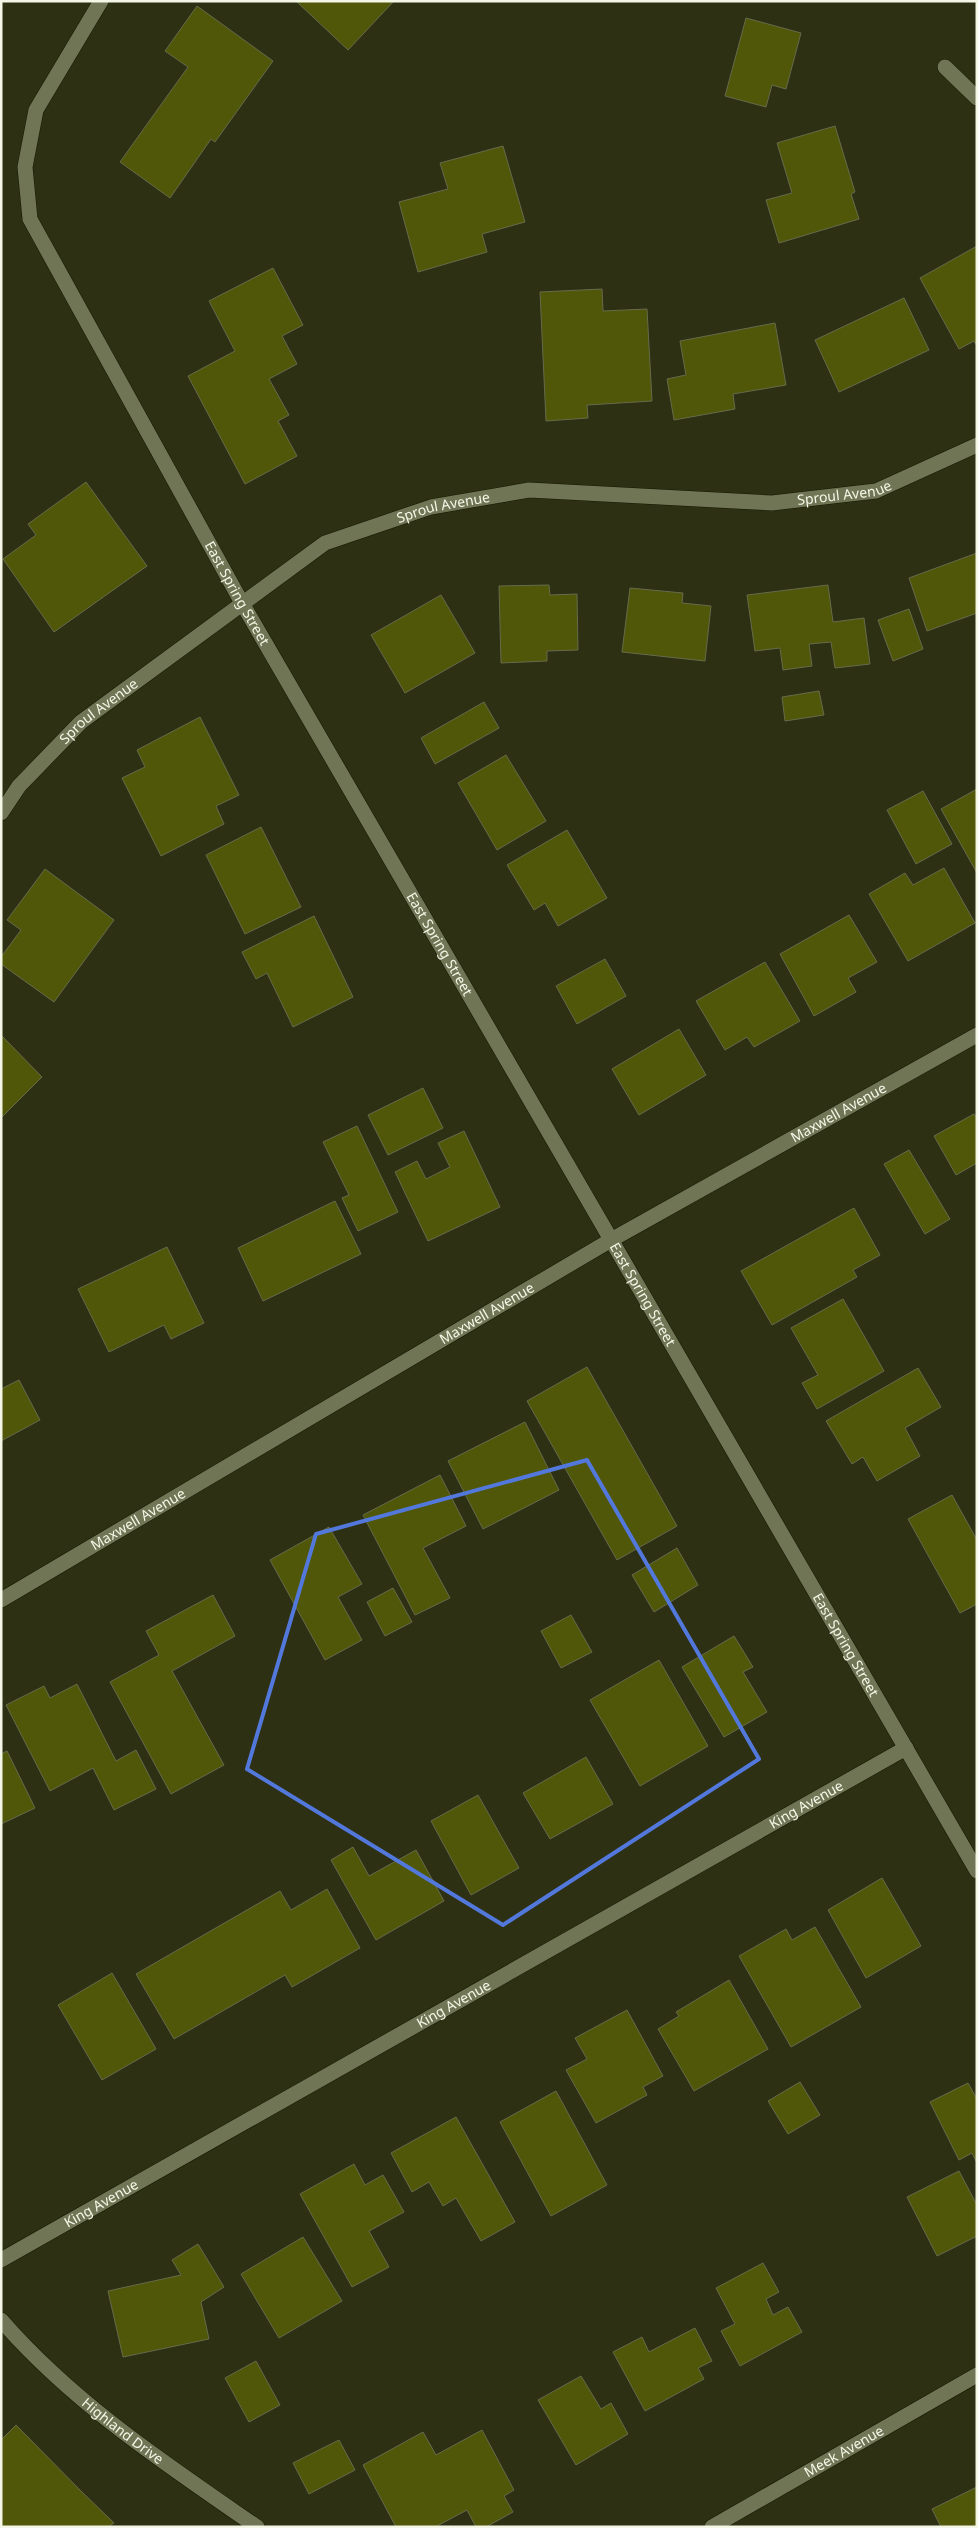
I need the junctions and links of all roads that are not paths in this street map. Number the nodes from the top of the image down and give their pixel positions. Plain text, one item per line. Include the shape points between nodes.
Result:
1 (101, 1) edge
2 (945, 67) dead end
3 (977, 98) edge
4 (977, 445) edge
5 (242, 603) junction
6 (1, 814) edge
7 (977, 1035) edge
8 (611, 1240) junction
9 (1, 1600) edge
10 (906, 1748) junction
11 (977, 1871) edge
12 (1, 2260) edge
13 (1, 2320) edge
14 (977, 2375) edge
15 (257, 2527) edge
16 (712, 2527) edge

1 - 5 street, East Spring Street via 36,110 25,167 30,219
2 - 3 street
4 - 5 street, Sproul Avenue via 876,491 772,504 529,490 431,507 325,543
5 - 6 street, Sproul Avenue via 81,722 19,786
5 - 8 street, East Spring Street
7 - 8 street, Maxwell Avenue
8 - 9 street, Maxwell Avenue
8 - 10 street, East Spring Street
10 - 11 street, East Spring Street
10 - 12 street, King Avenue
13 - 15 street, Highland Drive via 32,2355 109,2421
14 - 16 street, Meek Avenue

